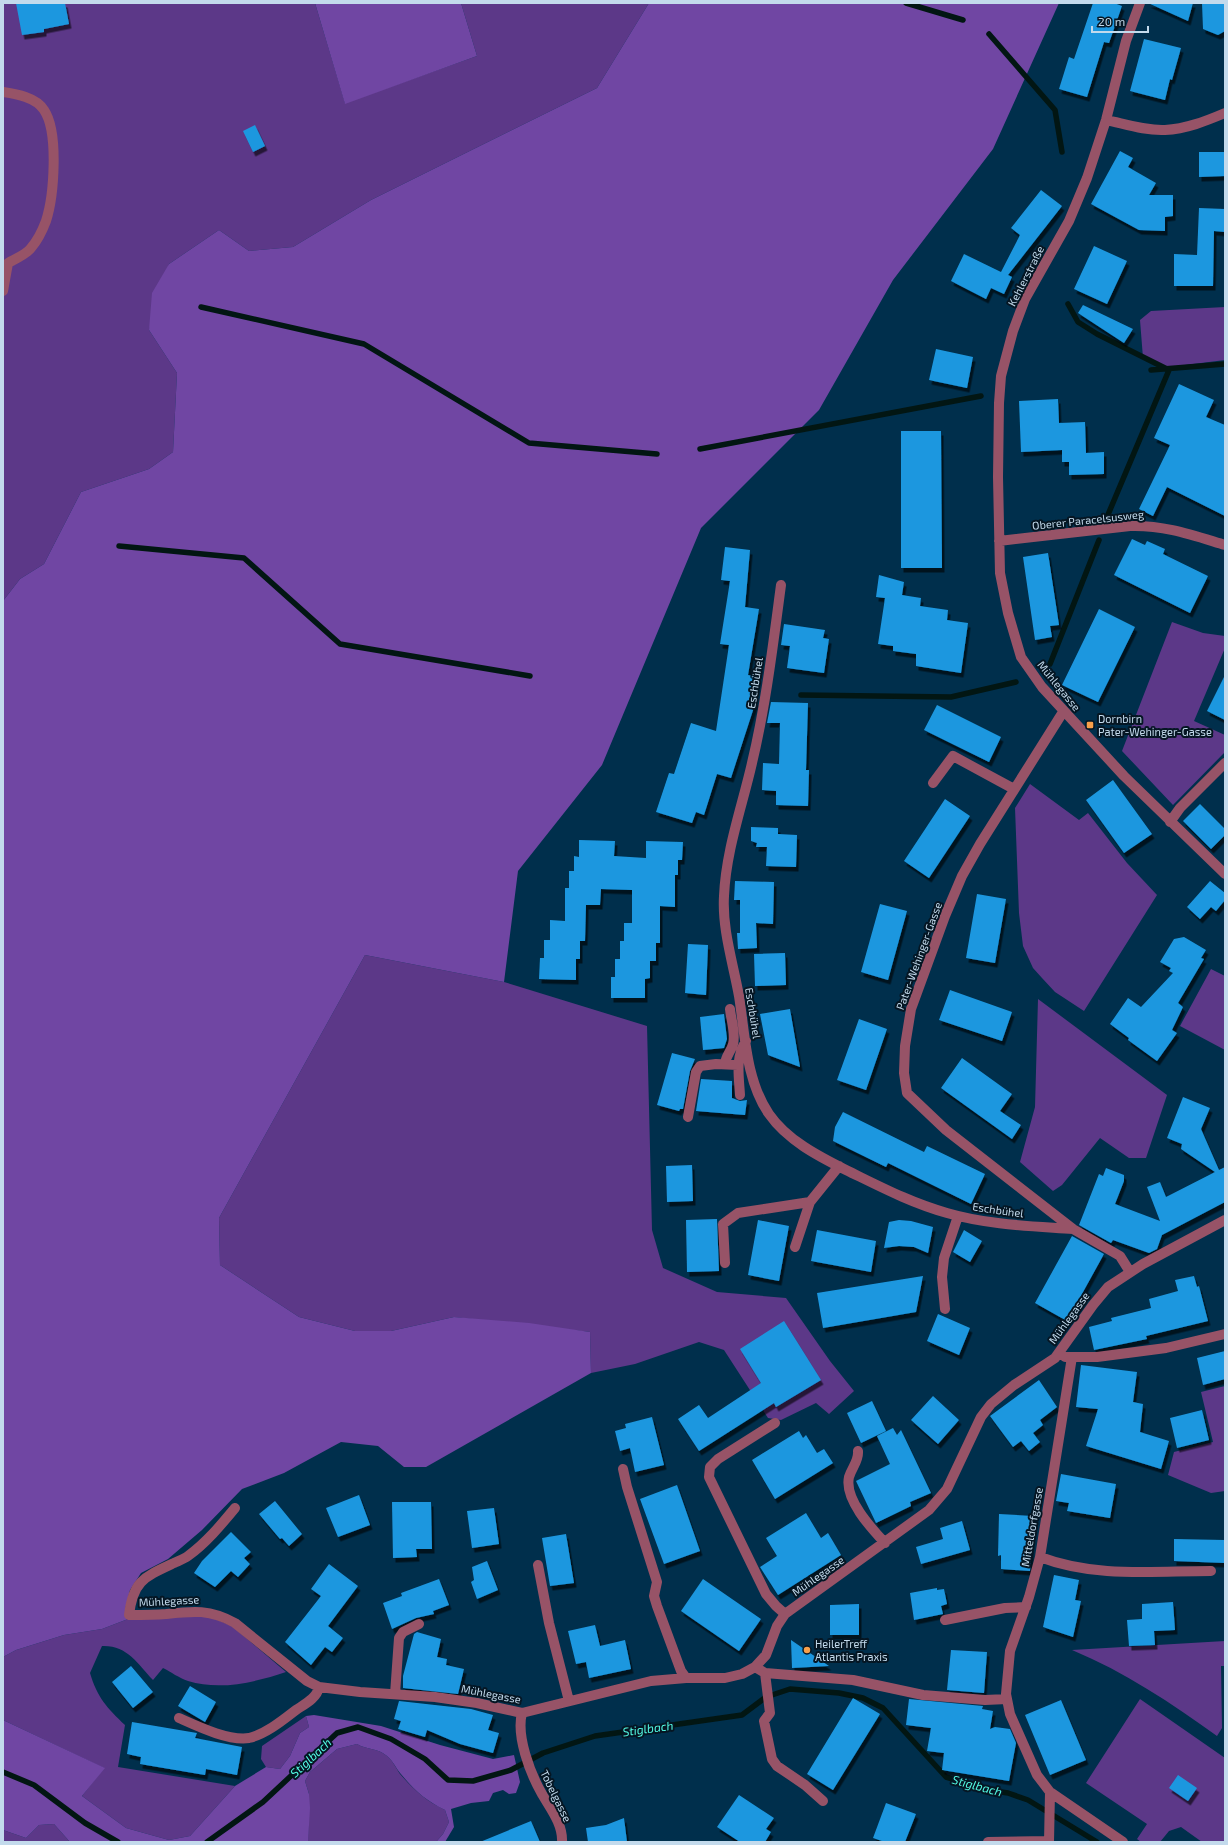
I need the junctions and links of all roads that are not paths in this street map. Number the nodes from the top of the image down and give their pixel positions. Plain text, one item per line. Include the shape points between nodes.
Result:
1 (1140, 3) edge
2 (3, 92) edge
3 (1225, 113) edge
4 (1106, 120) junction
5 (6, 263) edge
6 (3, 290) edge
7 (999, 541) junction
8 (1225, 545) edge
9 (1000, 573) joint
10 (781, 585) dead end
11 (1063, 712) junction
12 (1225, 763) edge
13 (933, 784) dead end
14 (1014, 789) junction
15 (1170, 822) junction
16 (1225, 874) edge
17 (730, 1010) dead end
18 (746, 1041) junction
19 (725, 1064) junction
20 (738, 1064) junction
21 (740, 1095) dead end
22 (688, 1117) dead end
23 (839, 1166) junction
24 (810, 1202) junction
25 (958, 1216) junction
26 (1225, 1220) edge
27 (1073, 1229) junction
28 (795, 1248) dead end
29 (725, 1263) dead end
30 (1130, 1272) junction
31 (945, 1309) dead end
32 (1225, 1334) edge
33 (1072, 1357) junction
34 (1055, 1358) junction
35 (775, 1424) dead end
36 (858, 1451) dead end
37 (623, 1469) dead end
38 (235, 1508) dead end
39 (885, 1543) junction
40 (1040, 1557) junction
41 (538, 1565) dead end
42 (1211, 1571) dead end
43 (1026, 1607) junction
44 (785, 1614) junction
45 (945, 1620) dead end
46 (420, 1624) dead end
47 (755, 1667) junction
48 (765, 1673) junction
49 (686, 1678) junction
50 (319, 1687) junction
51 (395, 1694) junction
52 (1007, 1699) junction
53 (569, 1701) junction
54 (522, 1713) junction
55 (178, 1718) dead end
56 (1050, 1792) junction
57 (823, 1801) dead end
58 (562, 1842) edge
59 (988, 1842) edge
60 (1049, 1842) edge
61 (1123, 1842) edge

1 - 4 street, Kehlerstraße via 1126,41
2 - 5 street via 28,97 44,109 51,127 53,164 52,192 46,222 31,249
3 - 4 street via 1200,123 1164,130
4 - 7 street, Kehlerstraße via 1087,178 1068,221 1025,299 1001,376
5 - 6 street
7 - 8 street, Oberer Paracelsusweg via 1149,525 1172,528
7 - 9 street, Kehlerstraße
9 - 11 street, Mühlegasse via 1021,657
10 - 18 street, Eschbühel via 767,690 730,851 724,896 725,924
11 - 14 street, Pater-Wehinger-Gasse
11 - 15 street, Mühlegasse
12 - 15 street via 1180,808
13 - 14 street via 952,756
14 - 27 street, Pater-Wehinger-Gasse via 962,876 938,932 911,1009 904,1073 907,1093 946,1130
15 - 16 street, Mühlegasse
17 - 19 street via 734,1038
18 - 20 street via 741,1048
18 - 23 street, Eschbühel via 758,1092 768,1113 786,1135
19 - 20 street
19 - 22 street via 700,1066 696,1072
20 - 21 street
23 - 24 street
23 - 25 street, Eschbühel via 899,1196
24 - 28 street
24 - 29 street via 738,1213 723,1224
25 - 27 street, Eschbühel via 1015,1226
25 - 31 street via 944,1258 942,1277
26 - 30 street, Mühlegasse
27 - 30 street, Pater-Wehinger-Gasse via 1120,1256
30 - 34 street, Mühlegasse via 1108,1287
32 - 33 street via 1166,1348 1097,1357
33 - 34 street
33 - 40 street, Mitteldorfgasse
34 - 39 street, Mühlegasse via 990,1404 981,1417 947,1489 929,1510
35 - 44 street via 718,1459 710,1467 709,1477 766,1594
36 - 39 street via 848,1487 859,1511
37 - 49 street via 657,1582 654,1596 657,1606 681,1671
38 - 50 street, Mühlegasse via 186,1558 159,1570 135,1587 129,1615 188,1611 222,1615 235,1622 307,1681
39 - 44 street, Mühlegasse
40 - 42 street via 1056,1563 1110,1572
40 - 43 street, Mitteldorfgasse
41 - 53 street via 549,1623
43 - 45 street via 1006,1608
43 - 52 street, Mitteldorfgasse via 1010,1651
44 - 47 street, Mühlegasse via 777,1626 766,1655
46 - 51 street via 403,1632 399,1638
47 - 48 street
47 - 49 street, Mühlegasse via 742,1674 725,1678
48 - 52 street via 853,1680 923,1695 985,1700
48 - 57 street via 770,1713 764,1722 772,1759 777,1766
49 - 53 street, Mühlegasse via 651,1682
50 - 51 street, Mühlegasse
50 - 55 street via 318,1693 310,1700 269,1729 250,1737 240,1739 210,1731
51 - 54 street, Mühlegasse via 477,1703
52 - 56 street, Mitteldorfgasse via 1010,1714 1030,1762
53 - 54 street, Mühlegasse
54 - 58 street, Tobelgasse via 520,1722 531,1774 558,1822
56 - 60 street
56 - 61 street, Mitteldorfgasse
59 - 60 street

